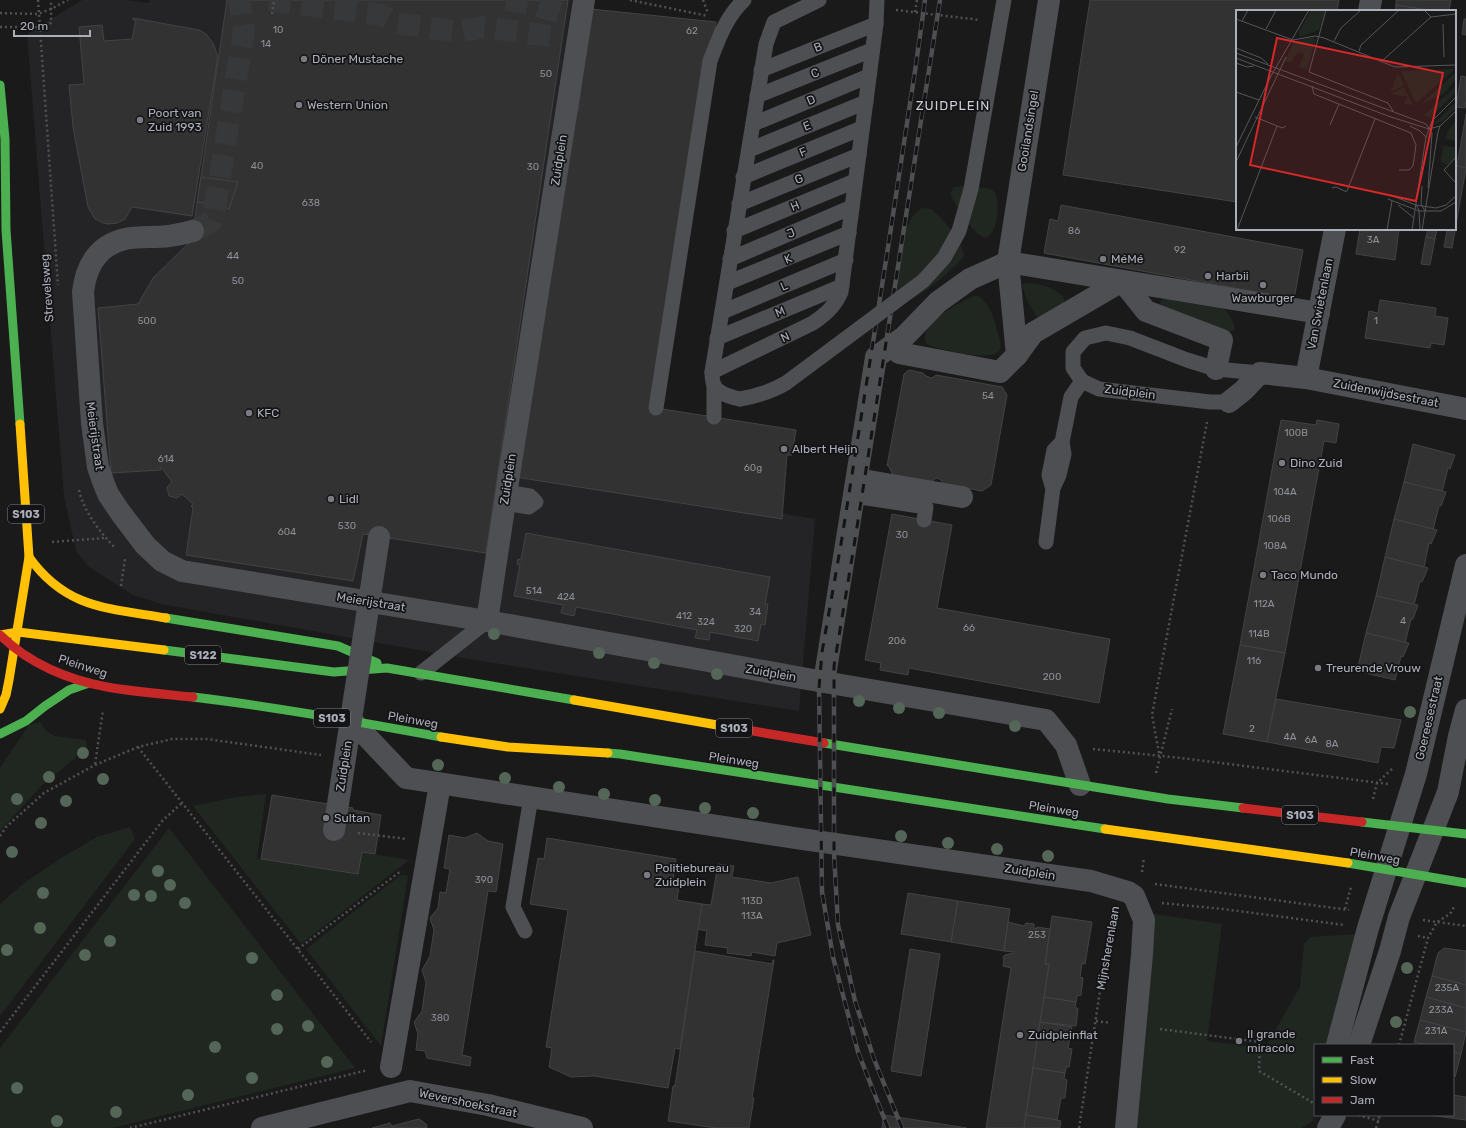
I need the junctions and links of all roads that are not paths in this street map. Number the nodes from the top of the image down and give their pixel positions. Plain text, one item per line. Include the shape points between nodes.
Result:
1 (744, 0) edge
2 (819, 0) edge
3 (877, 0) edge
4 (1004, 0) edge
5 (1049, 0) edge
6 (1371, 0) edge
7 (1369, 10) edge
8 (580, 14) edge
9 (876, 24) junction
10 (872, 50) junction
11 (761, 70) junction
12 (869, 76) junction
13 (0, 85) edge
14 (757, 96) junction
15 (866, 102) junction
16 (753, 124) junction
17 (862, 128) junction
18 (748, 150) junction
19 (859, 155) junction
20 (743, 177) junction
21 (856, 181) junction
22 (739, 204) junction
23 (852, 207) junction
24 (0, 219) edge
25 (6, 230) junction
26 (1335, 230) edge
27 (193, 231) tunnel mouth
28 (734, 231) junction
29 (849, 233) junction
30 (730, 259) junction
31 (846, 260) junction
32 (1008, 262) junction
33 (1122, 281) junction
34 (726, 283) junction
35 (842, 286) junction
36 (722, 312) junction
37 (1319, 314) junction
38 (717, 338) junction
39 (893, 345) junction
40 (1017, 355) junction
41 (1216, 369) junction
42 (1260, 373) junction
43 (713, 378) junction
44 (1306, 378) junction
45 (1082, 381) junction
46 (1229, 402) joint
47 (656, 408) dead end
48 (1466, 409) edge
49 (714, 417) dead end
50 (855, 487) junction
51 (962, 497) dead end
52 (924, 520) dead end
53 (379, 537) dead end
54 (1046, 542) dead end
55 (29, 557) junction
56 (1466, 565) edge
57 (487, 621) junction
58 (18, 632) junction
59 (2, 638) edge
60 (14, 649) junction
61 (387, 668) junction
62 (422, 673) junction
63 (824, 682) junction
64 (89, 683) junction
65 (0, 709) edge
66 (1466, 710) edge
67 (352, 721) junction
68 (0, 734) edge
69 (440, 784) junction
70 (1080, 785) junction
71 (531, 797) junction
72 (1399, 827) junction
73 (1432, 830) junction
74 (344, 831) road end
75 (1466, 834) edge
76 (1386, 869) junction
77 (1416, 875) junction
78 (1466, 883) edge
79 (525, 931) dead end
80 (1337, 1044) edge
81 (1359, 1044) edge
82 (390, 1066) road end
83 (1321, 1116) edge
84 (1334, 1116) edge
85 (532, 1123) edge
86 (262, 1128) edge
87 (582, 1128) edge
88 (1126, 1128) edge
89 (1322, 1128) edge
90 (1328, 1128) edge

1 - 47 lane via 735,8 723,27 710,61
2 - 11 lane via 774,22
3 - 9 lane, N
4 - 43 lane, bridge via 971,189 959,231 944,258 923,281 772,391 733,398 722,393
5 - 32 street, Gooilandsingel
6 - 7 street
8 - 57 street, Zuidplein
9 - 10 lane, N
9 - 11 lane, B
10 - 12 lane, N
10 - 14 lane, C
11 - 14 lane
12 - 15 lane, N
12 - 16 lane, D
13 - 25 main road, S103 via 6,139
14 - 16 lane
15 - 17 lane, N
15 - 18 lane, E
16 - 18 lane
17 - 19 lane, N
17 - 20 lane, F
18 - 20 lane
19 - 21 lane, N
19 - 22 lane, G
20 - 22 lane
21 - 23 lane, N
21 - 28 lane, H
22 - 28 lane
23 - 29 lane, N
23 - 30 lane, J
24 - 25 main road
25 - 55 main road, S103
26 - 37 street, Van Swietenlaan
27 - 57 street, Meierijstraat via 168,236 125,239 112,243 89,266 85,277 83,292 94,448 108,494 130,526 162,561 182,571
28 - 30 lane
29 - 31 lane, N
29 - 34 lane, K
30 - 34 lane
31 - 35 lane, N
31 - 36 lane, L
32 - 33 street
32 - 39 street via 970,279 938,302
32 - 40 street
33 - 37 street
33 - 40 street via 1033,333
33 - 41 street via 1146,311 1222,340
34 - 36 lane
35 - 38 lane, M
35 - 43 lane, N via 837,303 826,314
36 - 38 lane
37 - 44 street, Van Swietenlaan
38 - 43 lane
39 - 40 street via 899,353 1000,372
39 - 50 street via 876,357
41 - 42 lane
41 - 45 lane via 1130,338 1106,333 1085,338 1072,352 1072,368
42 - 44 street
42 - 46 street, Zuidplein
43 - 49 lane
44 - 48 street, Zuidenwijdsestraat
45 - 46 lane, Zuidplein via 1099,389
45 - 54 lane via 1071,397 1069,434 1059,476 1053,488
50 - 51 street
50 - 52 lane via 926,507
50 - 63 street
53 - 74 street, Zuidplein, bridge
55 - 58 main road
55 - 61 main road, Pleinweg / S103 via 41,574 54,586 100,607 338,646
56 - 72 street, Goereesestraat via 1412,787
57 - 62 lane
57 - 63 street, Zuidplein
58 - 59 main road, Pleinweg / S122
58 - 60 main road
58 - 61 main road, Pleinweg / S122 via 334,672
59 - 60 main road, Pleinweg / S103
60 - 64 main road, Pleinweg / S103 via 45,666
60 - 65 main road via 4,701
61 - 62 main road, Pleinweg / S103
62 - 70 main road, Pleinweg / S103 via 822,744
63 - 70 street, Zuidplein via 1046,720 1066,745
64 - 67 main road, Pleinweg / S103
64 - 68 main road via 69,690 26,721
66 - 73 street via 1448,792
67 - 69 street, Zuidplein via 406,778
67 - 76 main road, Pleinweg / S103 via 450,740 508,748 620,754 1098,828
69 - 71 street, Zuidplein
69 - 82 street
70 - 72 main road, Pleinweg / S103
71 - 79 lane via 513,907
71 - 88 street, Zuidplein via 1091,882 1128,892 1134,896 1144,920
72 - 73 main road, Pleinweg / S103
72 - 76 street, Goereesestraat
73 - 75 main road, Pleinweg / S103
73 - 77 street
76 - 77 main road, Pleinweg / S103
76 - 80 street
77 - 78 main road, Pleinweg / S103
77 - 81 street via 1399,917
83 - 89 street
84 - 90 street
85 - 86 street, Wevershoekstraat via 488,1105 410,1091
85 - 87 street, Wevershoekstraat

